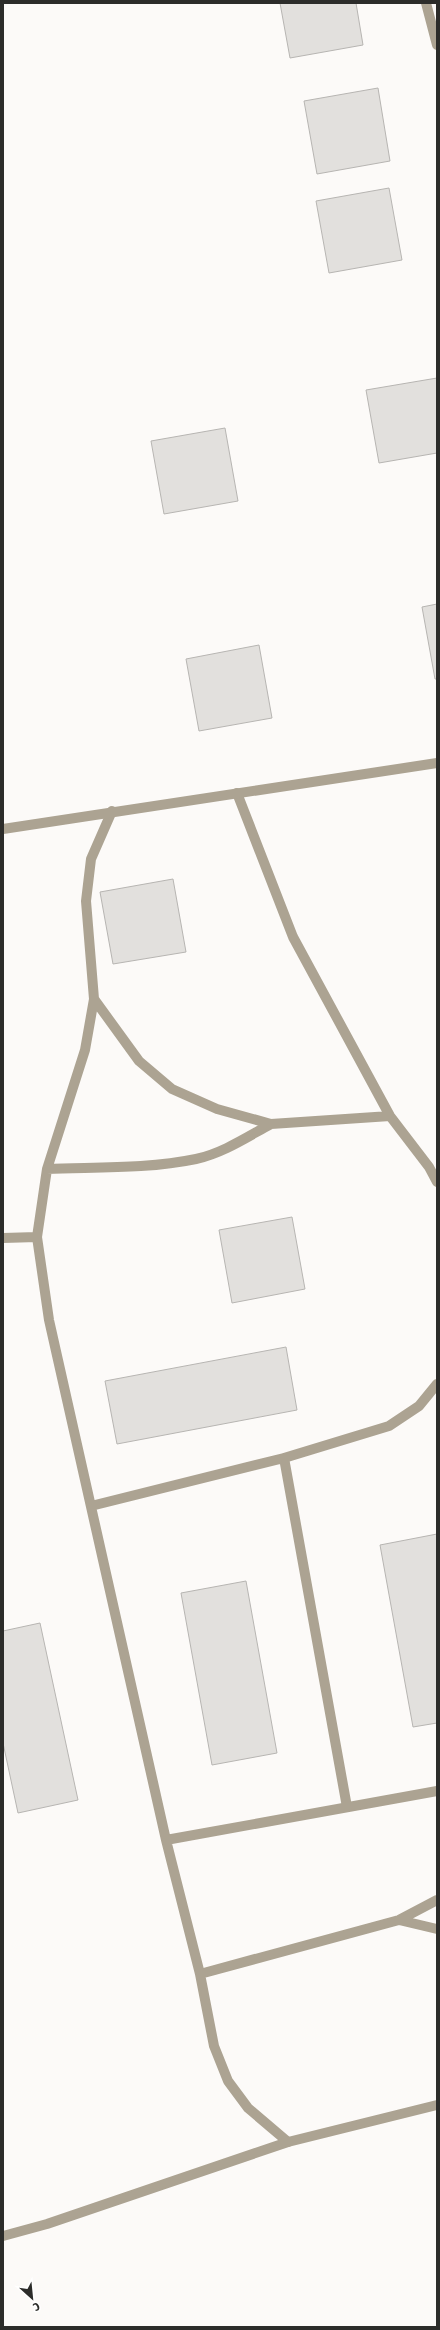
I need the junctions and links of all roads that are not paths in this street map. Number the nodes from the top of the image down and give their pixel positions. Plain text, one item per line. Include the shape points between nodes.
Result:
1 (426, 3) edge
2 (437, 45) edge
3 (437, 763) edge
4 (237, 793) junction
5 (112, 811) junction
6 (3, 829) edge
7 (94, 999) junction
8 (390, 1116) junction
9 (271, 1124) junction
10 (47, 1169) junction
11 (437, 1182) edge
12 (37, 1236) junction
13 (3, 1238) edge
14 (437, 1384) edge
15 (284, 1458) junction
16 (91, 1506) junction
17 (437, 1791) edge
18 (347, 1807) junction
19 (166, 1840) junction
20 (437, 1900) edge
21 (399, 1920) junction
22 (437, 1929) edge
23 (200, 1974) junction
24 (437, 2105) edge
25 (288, 2142) junction
26 (3, 2236) edge

1 - 2 street
3 - 4 street
4 - 5 street
4 - 8 street via 293,937
5 - 6 street
5 - 7 street via 91,859 86,901
7 - 9 street via 139,1061 172,1089 217,1109
7 - 10 street via 85,1050
8 - 9 street
8 - 11 street via 429,1167
9 - 10 street via 231,1147 197,1159
10 - 12 street
12 - 13 street
12 - 16 street via 49,1320
14 - 15 street via 419,1406 388,1426
15 - 16 street
15 - 18 street
16 - 19 street
17 - 18 street
18 - 19 street
19 - 23 street
20 - 21 street
21 - 22 street
21 - 23 street
23 - 25 street via 214,2046 228,2081 248,2108
24 - 25 street
25 - 26 street via 47,2224

